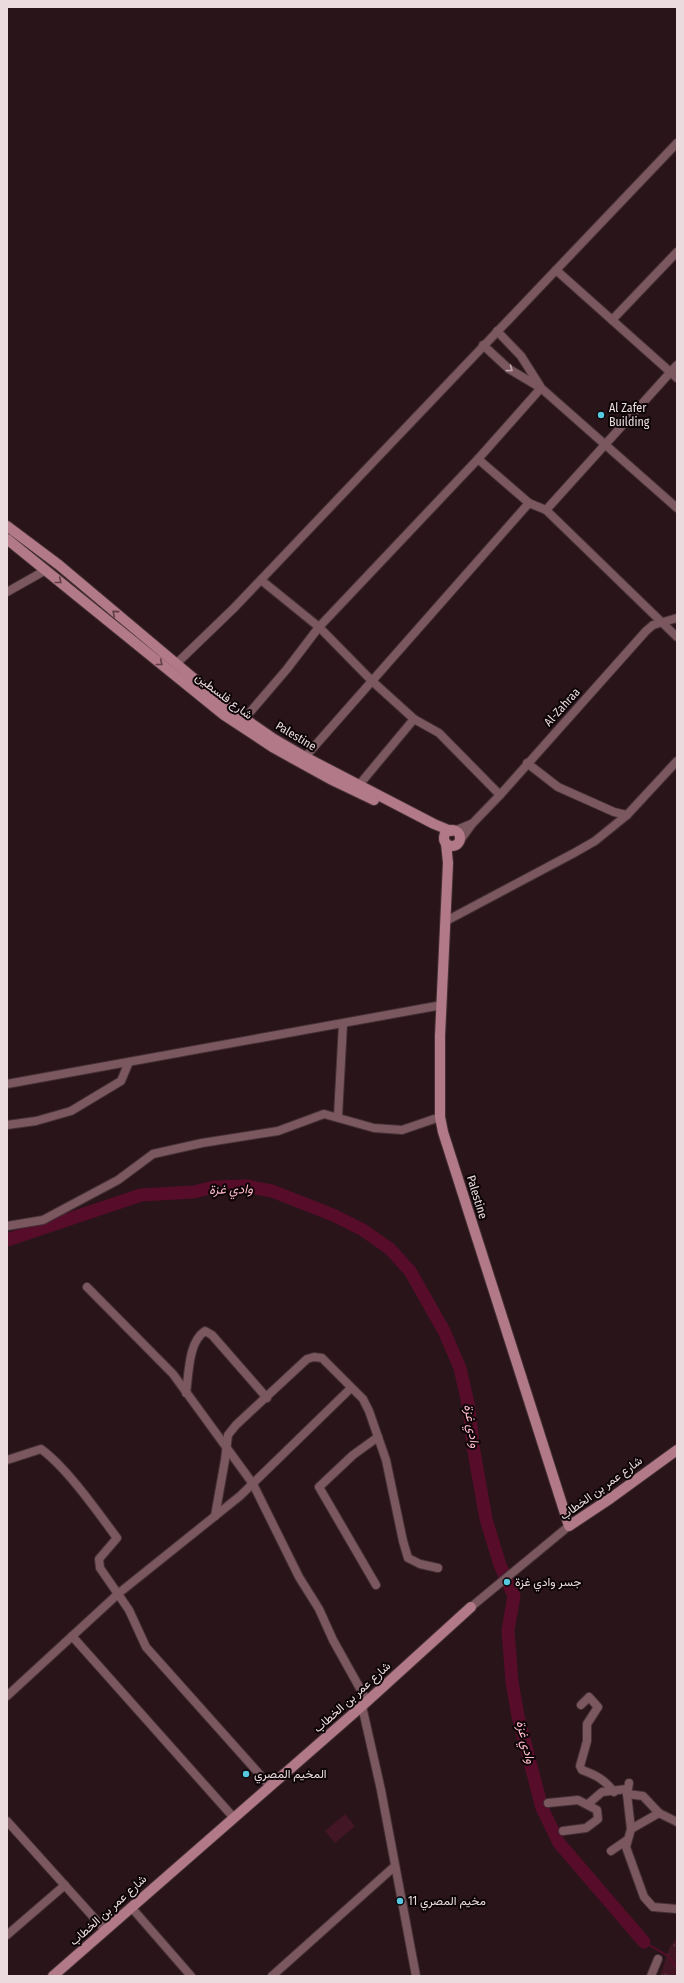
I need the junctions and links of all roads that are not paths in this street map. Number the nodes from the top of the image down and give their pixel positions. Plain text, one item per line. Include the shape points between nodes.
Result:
1 (677, 143) edge
2 (677, 252) edge
3 (556, 270) junction
4 (612, 320) junction
5 (497, 331) junction
6 (483, 345) junction
7 (677, 365) edge
8 (674, 375) edge
9 (541, 388) junction
10 (605, 445) junction
11 (478, 459) junction
12 (529, 503) junction
13 (677, 508) edge
14 (546, 510) junction
15 (7, 526) edge
16 (7, 539) edge
17 (46, 570) junction
18 (261, 580) junction
19 (7, 592) edge
20 (677, 618) edge
21 (662, 622) junction
22 (319, 627) junction
23 (677, 637) edge
24 (176, 663) junction
25 (372, 681) junction
26 (244, 718) junction
27 (414, 719) junction
28 (305, 757) junction
29 (677, 761) edge
30 (527, 763) junction
31 (359, 785) junction
32 (500, 795) junction
33 (627, 815) junction
34 (472, 824) junction
35 (452, 831) junction
36 (452, 843) junction
37 (446, 921) junction
38 (442, 1006) junction
39 (343, 1024) junction
40 (129, 1062) junction
41 (7, 1084) edge
42 (338, 1116) dead end
43 (440, 1116) junction
44 (7, 1125) edge
45 (7, 1226) edge
46 (87, 1287) dead end
47 (352, 1388) junction
48 (186, 1393) junction
49 (266, 1398) junction
50 (378, 1437) junction
51 (226, 1446) junction
52 (677, 1450) edge
53 (7, 1460) edge
54 (253, 1484) junction
55 (215, 1516) junction
56 (569, 1526) junction
57 (438, 1568) dead end
58 (376, 1585) dead end
59 (119, 1593) junction
60 (471, 1607) joint
61 (72, 1636) junction
62 (7, 1696) edge
63 (364, 1704) junction
64 (580, 1705) dead end
65 (270, 1786) junction
66 (627, 1789) junction
67 (614, 1792) junction
68 (548, 1803) dead end
69 (588, 1804) junction
70 (659, 1813) junction
71 (234, 1818) junction
72 (7, 1821) edge
73 (677, 1822) edge
74 (631, 1829) junction
75 (562, 1831) dead end
76 (627, 1840) junction
77 (611, 1852) dead end
78 (395, 1866) junction
79 (65, 1885) junction
80 (131, 1907) junction
81 (677, 1909) edge
82 (106, 1930) junction
83 (7, 1935) edge
84 (658, 1959) dead end
85 (53, 1976) edge
86 (191, 1976) edge
87 (272, 1976) edge
88 (416, 1976) edge
89 (651, 1976) edge

1 - 3 street
2 - 4 street
3 - 4 street
3 - 5 street
4 - 8 street
5 - 6 street
5 - 9 street via 521,356
6 -> 9 street via 509,369
6 - 18 street
7 - 8 street
8 - 10 street
9 - 10 street
9 - 11 street
10 - 13 street
10 - 14 street
11 - 12 street
11 - 22 street
12 - 14 street
12 - 25 street
14 - 21 street
24 -> 15 street, Palestine via 59,564
16 - 17 street, شارع فلسطين
17 - 19 street
17 -> 36 street, شارع فلسطين via 224,715 274,748 330,779 434,828
18 - 22 street
18 - 24 street
20 - 21 street, Al-Zahraa
21 - 23 street
21 - 30 street, Al-Zahraa via 646,630
22 - 25 street
22 - 26 street via 287,669
24 - 26 street, Palestine
25 - 27 street
25 - 28 street
26 - 28 street, Palestine
27 - 31 street
27 - 32 street via 439,733
28 - 31 street, Palestine
29 - 33 street
30 - 32 street, Al-Zahraa
30 - 33 street via 558,787 614,812
31 - 35 street, Palestine
32 - 34 street, Al-Zahraa
33 - 37 street via 595,841
34 - 35 street, Al-Zahraa
34 - 36 street, Al-Zahraa
35 - 36 street, Palestine via 445,835
36 - 37 street, Palestine via 448,863
37 - 38 street, Palestine
38 - 39 street
38 - 43 street, Palestine
39 - 40 street
39 - 42 street
40 - 41 street
40 - 44 street via 121,1081 71,1111 36,1121
43 - 45 street via 402,1130 374,1128 324,1114 278,1131 202,1143 154,1154 118,1180 43,1220
43 - 56 street, Palestine
46 - 48 street via 173,1374
47 - 49 street via 322,1358 314,1357 307,1359
47 - 50 street via 363,1399
47 - 54 street
48 - 49 street via 193,1348 198,1336 205,1331 212,1335
48 - 51 street
49 - 51 street via 236,1425 228,1435
50 - 57 street via 386,1460 408,1558
50 - 58 street via 353,1455 319,1487
51 - 54 street
51 - 55 street
52 - 56 street, شارع عمر بن الخطاب
53 - 59 street via 41,1449 54,1458 117,1538 99,1559 100,1568
54 - 55 street
54 - 63 street via 299,1577 319,1609
55 - 59 street
56 - 60 street, شارع عمر بن الخطاب
59 - 61 street
59 - 65 street via 146,1646
60 - 63 street, شارع عمر بن الخطاب
61 - 62 street
61 - 71 street
63 - 65 street, شارع عمر بن الخطاب
63 - 78 street
64 - 67 street via 588,1697 598,1707 587,1724 580,1766 582,1770 606,1782
65 - 71 street, شارع عمر بن الخطاب
66 - 67 street
66 - 70 street via 643,1796
66 - 74 street
67 - 69 street via 602,1792
68 - 69 street via 578,1800
69 - 75 street via 597,1810 598,1819 586,1828
70 - 73 street
70 - 74 street
71 - 80 street, شارع عمر بن الخطاب
72 - 79 street
74 - 76 street
76 - 77 street
76 - 81 street via 626,1847 644,1897 654,1907
78 - 87 street
78 - 88 street
79 - 82 street
79 - 83 street
80 - 82 street, شارع عمر بن الخطاب
80 - 86 street
82 - 85 street, شارع عمر بن الخطاب
84 - 89 street

